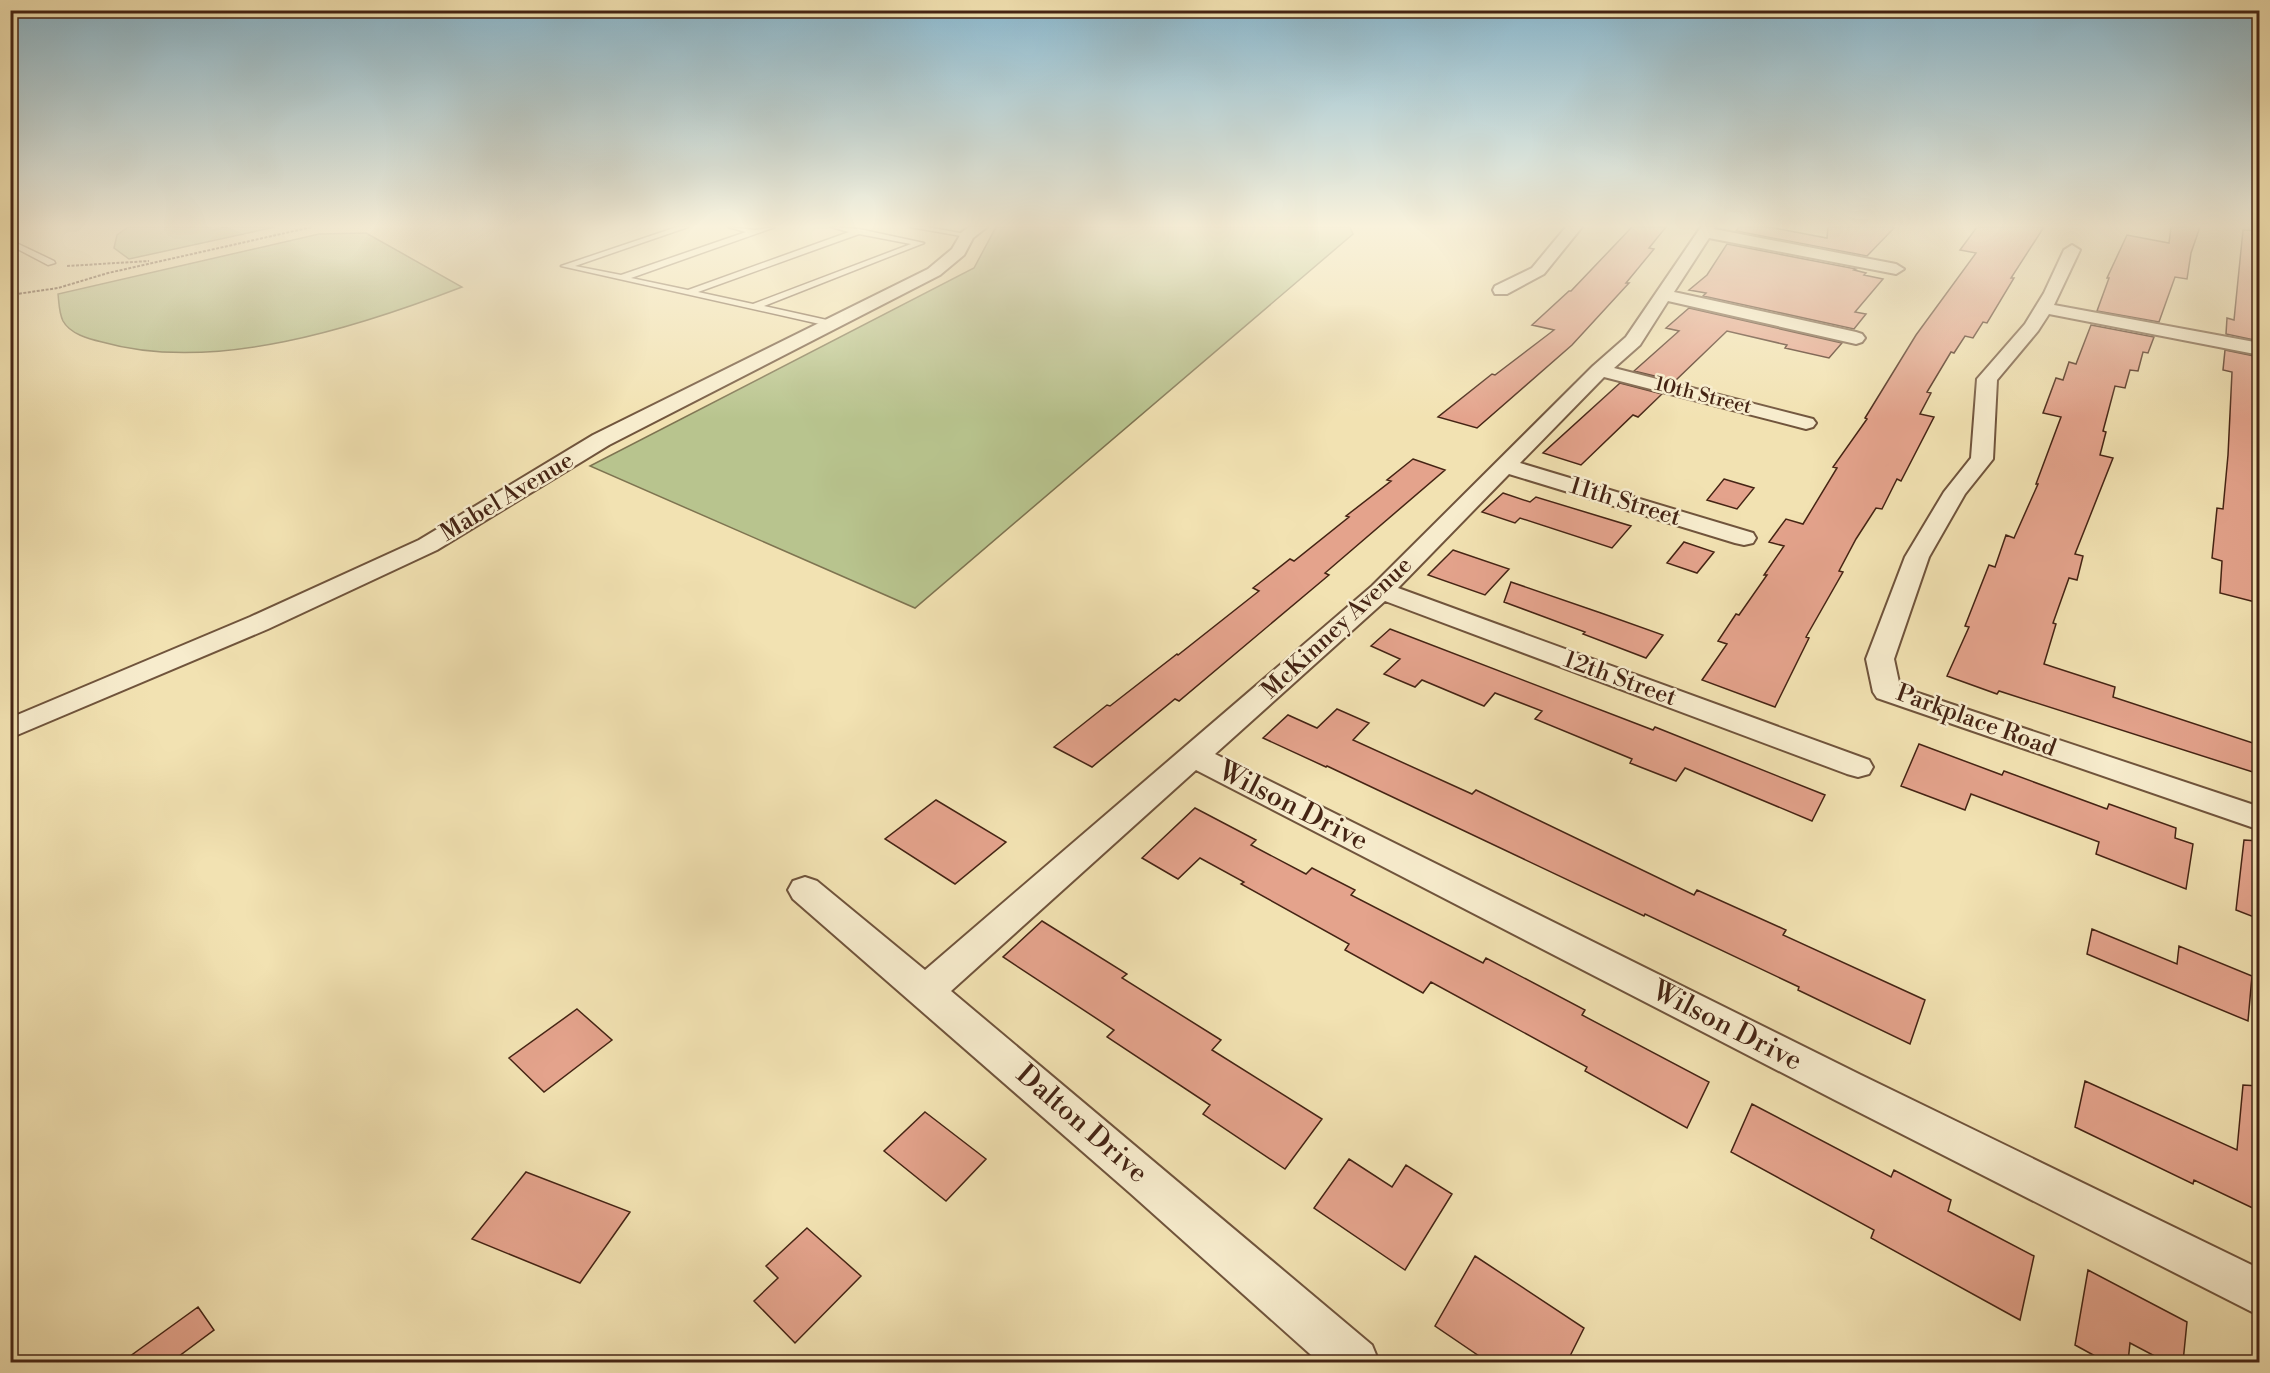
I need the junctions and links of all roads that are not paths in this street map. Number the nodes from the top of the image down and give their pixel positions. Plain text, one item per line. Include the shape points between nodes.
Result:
1 (684, 291) edge
2 (795, 291) edge
3 (897, 291) edge
4 (1666, 291) edge
5 (2051, 291) edge
6 (688, 292) joint
7 (1664, 294) junction
8 (754, 307) junction
9 (2043, 308) junction
10 (833, 324) junction
11 (1856, 338) dead end
12 (2259, 349) edge
13 (1600, 370) junction
14 (1806, 423) dead end
15 (1506, 466) junction
16 (1744, 538) dead end
17 (1381, 591) junction
18 (10, 729) edge
19 (1195, 757) junction
20 (1858, 767) dead end
21 (2259, 819) edge
22 (805, 890) dead end
23 (926, 991) junction
24 (2259, 1293) edge
25 (1355, 1362) edge

1 - 6 lane
2 - 8 lane
3 - 10 street, Mabel Avenue
4 - 7 street, McKinney Avenue
5 - 9 street, Parkplace Road
6 - 8 lane
7 - 11 street
7 - 13 street, McKinney Avenue via 1633,341
8 - 10 lane
9 - 12 street
9 - 21 street, Parkplace Road via 2032,327 1987,379 1982,459 1955,492 1917,557 1880,659 1887,692
10 - 18 street, Mabel Avenue via 601,440 428,545 259,623
13 - 14 street, 10th Street
13 - 15 street, McKinney Avenue
15 - 16 street, 11th Street
15 - 17 street, McKinney Avenue
17 - 19 street, McKinney Avenue
17 - 20 street, 12th Street
19 - 23 street, McKinney Avenue
19 - 24 street, Wilson Drive
22 - 23 street, Dalton Drive
23 - 25 street, Dalton Drive

